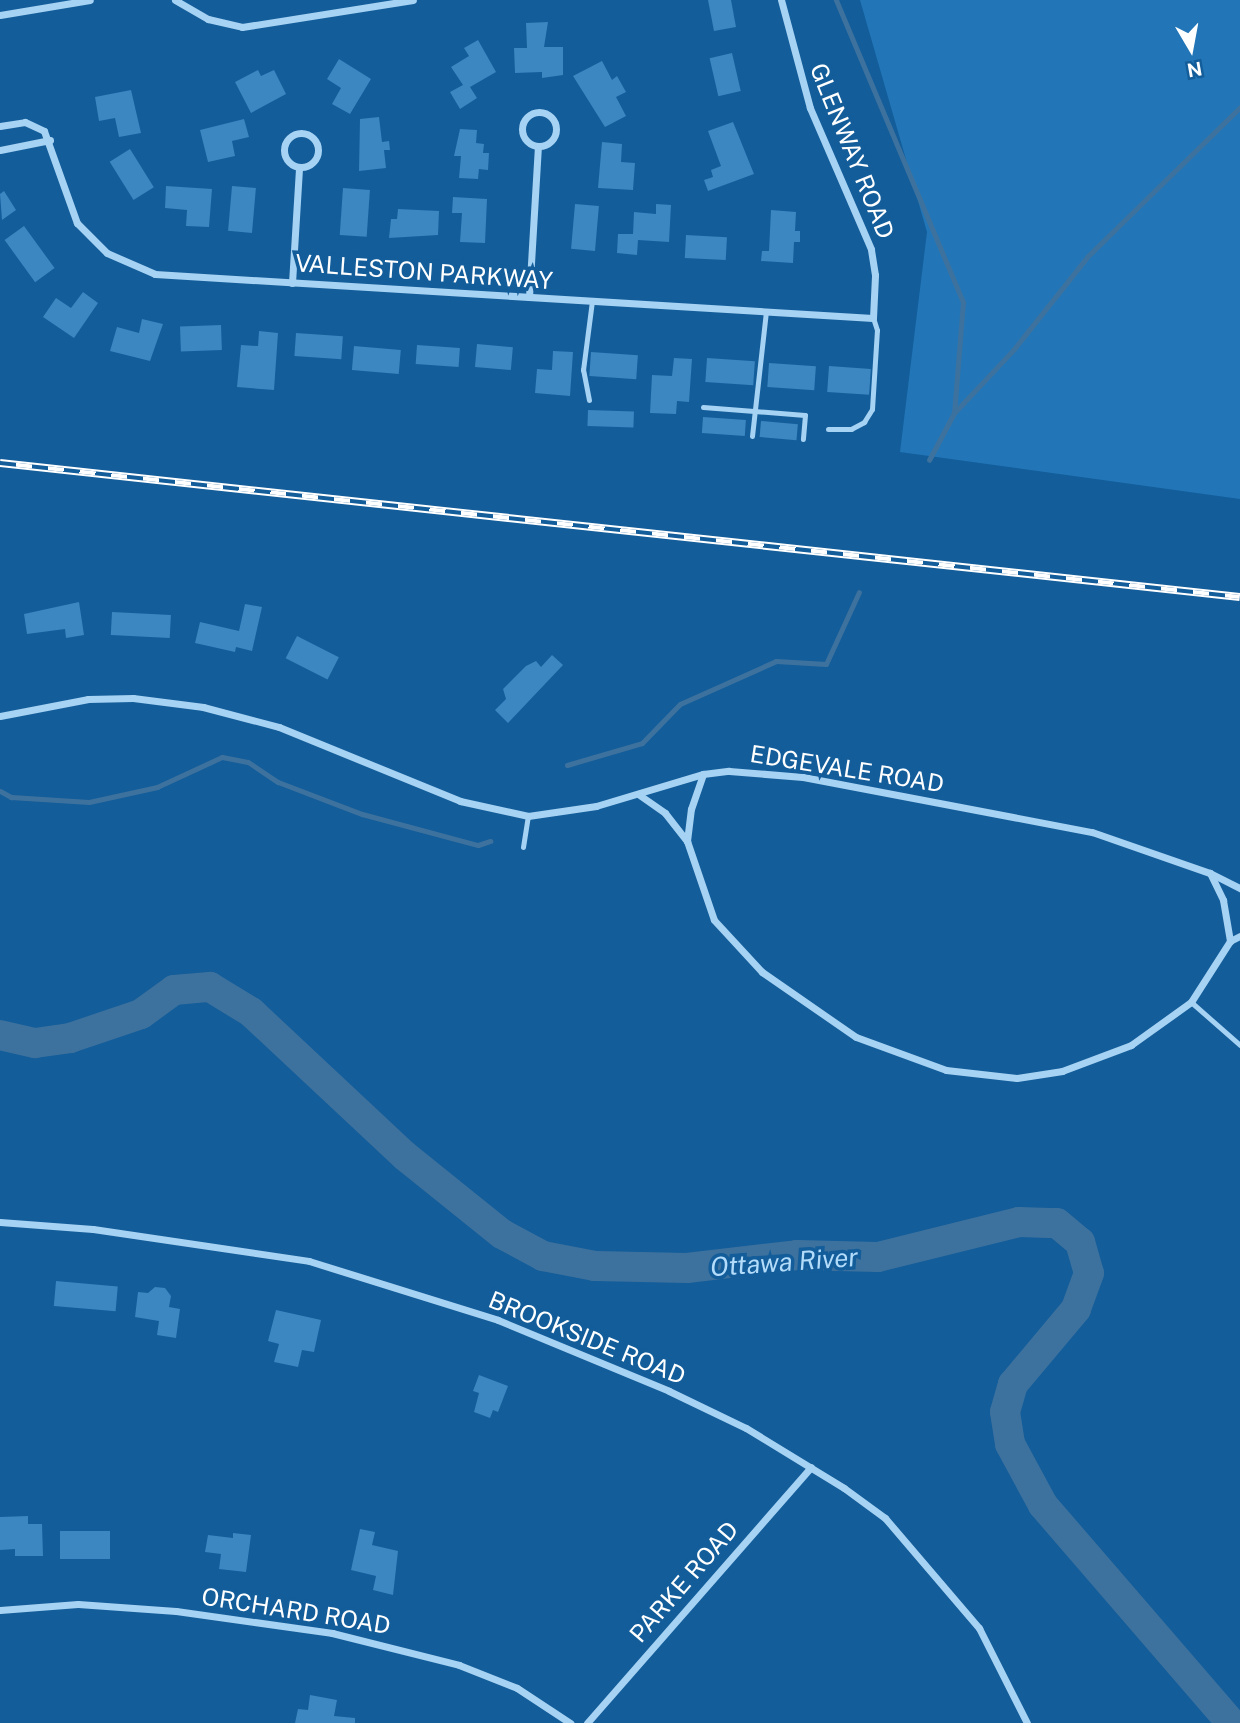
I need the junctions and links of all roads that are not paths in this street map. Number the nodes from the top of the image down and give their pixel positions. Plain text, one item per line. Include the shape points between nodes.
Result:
1 (90, 0) edge
2 (175, 0) edge
3 (413, 0) edge
4 (781, 0) edge
5 (0, 15) edge
6 (0, 126) edge
7 (50, 140) junction
8 (538, 146) junction
9 (0, 150) edge
10 (299, 167) junction
11 (292, 283) junction
12 (529, 298) junction
13 (592, 301) junction
14 (766, 312) junction
15 (873, 318) junction
16 (589, 400) dead end
17 (703, 407) dead end
18 (755, 411) junction
19 (828, 429) dead end
20 (752, 436) dead end
21 (803, 439) dead end
22 (0, 716) edge
23 (703, 774) junction
24 (638, 794) junction
25 (528, 816) junction
26 (687, 841) junction
27 (523, 847) dead end
28 (1210, 873) junction
29 (1240, 888) edge
30 (1240, 936) edge
31 (1230, 942) junction
32 (1191, 1002) junction
33 (1240, 1045) edge
34 (0, 1222) edge
35 (811, 1467) junction
36 (0, 1610) edge
37 (570, 1723) edge
38 (587, 1723) edge
39 (1027, 1723) edge

1 - 5 street
2 - 3 street via 208,19 242,27
4 - 15 street, GLENWAY ROAD via 810,108 871,249 876,275
6 - 7 street via 36,125
7 - 9 street
7 - 11 street, VALLESTON PARKWAY via 69,208 85,233 107,253 155,274
8 - 8 street via 550,142 555,131 551,118 539,113 530,115 522,127 527,142
8 - 12 street
10 - 10 street via 312,162 317,152 312,138 300,133 284,147 289,162
10 - 11 street
11 - 12 street, VALLESTON PARKWAY
12 - 13 street, VALLESTON PARKWAY
13 - 14 street, VALLESTON PARKWAY
13 - 16 lane via 583,370
14 - 15 street, VALLESTON PARKWAY
14 - 18 lane
15 - 19 lane via 877,330 872,409 851,429
17 - 18 lane
18 - 20 lane
18 - 21 lane via 805,415
22 - 25 street, EDGEVALE ROAD via 88,699 133,698 203,706 279,727 460,801
23 - 24 street, EDGEVALE ROAD
23 - 26 street via 691,809
23 - 28 street, EDGEVALE ROAD via 729,771 803,777 877,790 1092,832
24 - 25 street, EDGEVALE ROAD
24 - 26 street via 665,813
25 - 27 lane
26 - 32 street via 714,920 762,972 828,1021 928,1065 1017,1078 1062,1070 1131,1045
28 - 29 street, EDGEVALE ROAD
28 - 31 street via 1223,900
30 - 31 street
31 - 32 street
32 - 33 lane
34 - 35 street, BROOKSIDE ROAD via 241,1248 309,1261 412,1290 551,1340 670,1391
35 - 38 street, PARKE ROAD
35 - 39 street, BROOKSIDE ROAD via 885,1518 947,1587 990,1647
36 - 37 street, ORCHARD ROAD via 78,1604 176,1611 332,1633 459,1665 517,1688

